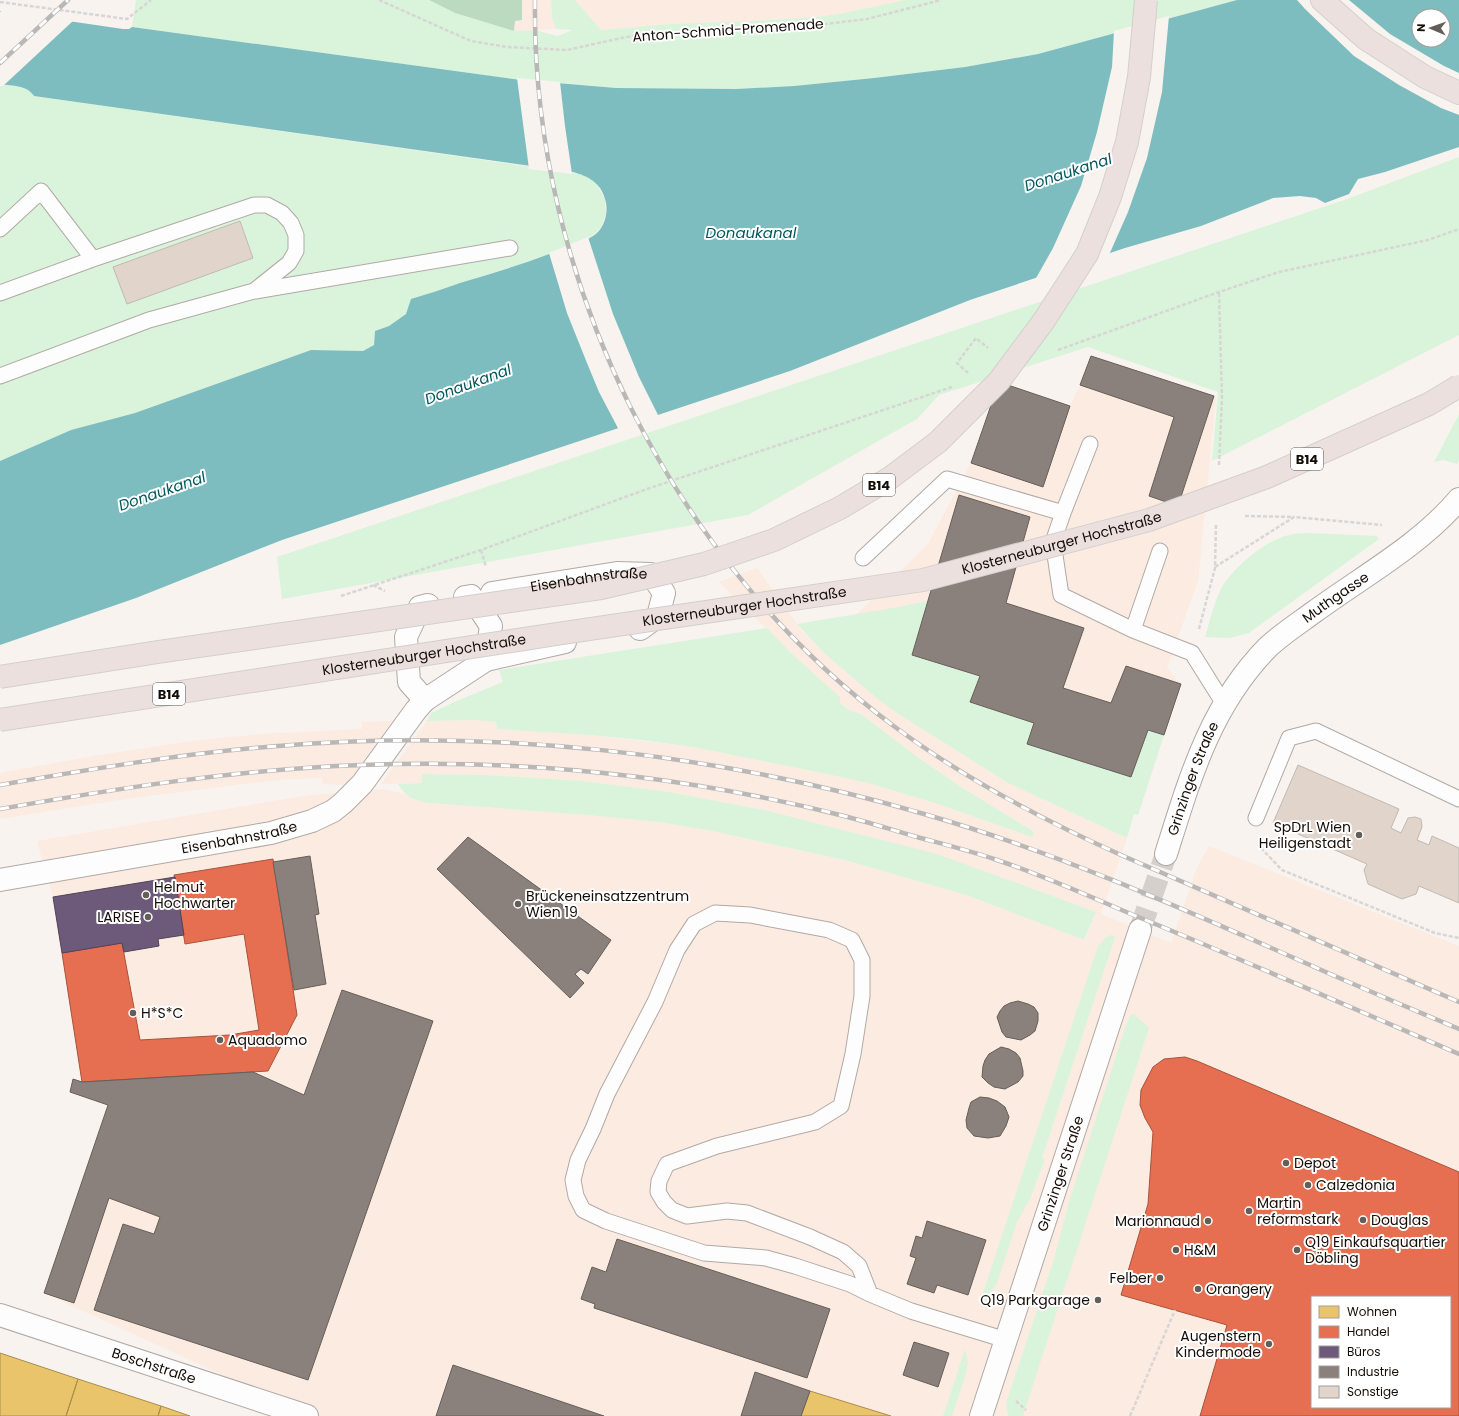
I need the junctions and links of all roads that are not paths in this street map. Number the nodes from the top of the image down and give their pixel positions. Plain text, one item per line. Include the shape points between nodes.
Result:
1 (1146, 0) edge
2 (1322, 0) edge
3 (1459, 93) edge
4 (0, 229) edge
5 (510, 248) dead end
6 (93, 259) junction
7 (254, 291) junction
8 (0, 293) edge
9 (0, 376) edge
10 (1459, 386) edge
11 (1090, 444) dead end
12 (1455, 512) edge
13 (1062, 513) junction
14 (1160, 551) dead end
15 (863, 558) dead end
16 (471, 596) junction
17 (1133, 630) junction
18 (486, 660) junction
19 (0, 677) edge
20 (425, 700) junction
21 (1224, 704) junction
22 (0, 720) edge
23 (1459, 799) edge
24 (1256, 818) road end
25 (1166, 854) tunnel mouth
26 (0, 880) edge
27 (1140, 930) tunnel mouth
28 (870, 1294) junction
29 (0, 1315) edge
30 (1006, 1340) junction
31 (307, 1416) edge
32 (981, 1416) edge

1 - 19 highway, B14, bridge via 1139,77 1127,142 1110,197 1086,254 1043,322 999,380 938,442 890,478 840,508 774,540 704,564 601,588
2 - 3 highway via 1366,39 1425,77
4 - 6 lane via 41,192
5 - 7 lane
6 - 7 lane via 254,205 267,205 282,213 291,223 296,235 296,251 289,263
6 - 8 lane
7 - 9 lane via 149,320
10 - 22 highway, Klosterneuburger Hochstraße / B14, bridge via 1429,404 1260,480 1149,520 923,580
11 - 13 lane
12 - 21 street, Muthgasse via 1293,627 1269,647
13 - 15 lane via 947,479
13 - 17 lane via 1053,542 1061,595
14 - 17 lane
16 - 18 street via 491,626
16 - 18 street, Eisenbahnstraße via 617,574 651,574 664,593 658,616 641,629 563,642
16 - 20 street, Eisenbahnstraße via 420,607 406,637 409,682
17 - 21 lane via 1192,653
18 - 20 street, Eisenbahnstraße
20 - 26 street, Eisenbahnstraße via 362,784 338,807 312,821 271,833
21 - 25 street, Grinzinger Straße via 1202,748
23 - 24 lane via 1316,731 1289,738
27 - 30 street, Grinzinger Straße
28 - 28 lane via 859,1266 843,1252 810,1236 747,1213 727,1211 687,1216 672,1210 658,1192 659,1181 667,1164 717,1146 815,1122 841,1106 853,1054 862,996 862,960 852,940 829,930 750,915 714,913 694,924 677,950 655,1002 607,1094 578,1160 573,1180 576,1196 583,1210 606,1221 704,1253 766,1258 850,1284
28 - 30 lane via 911,1311
29 - 31 street, Boschstraße
30 - 32 street, Grinzinger Straße

